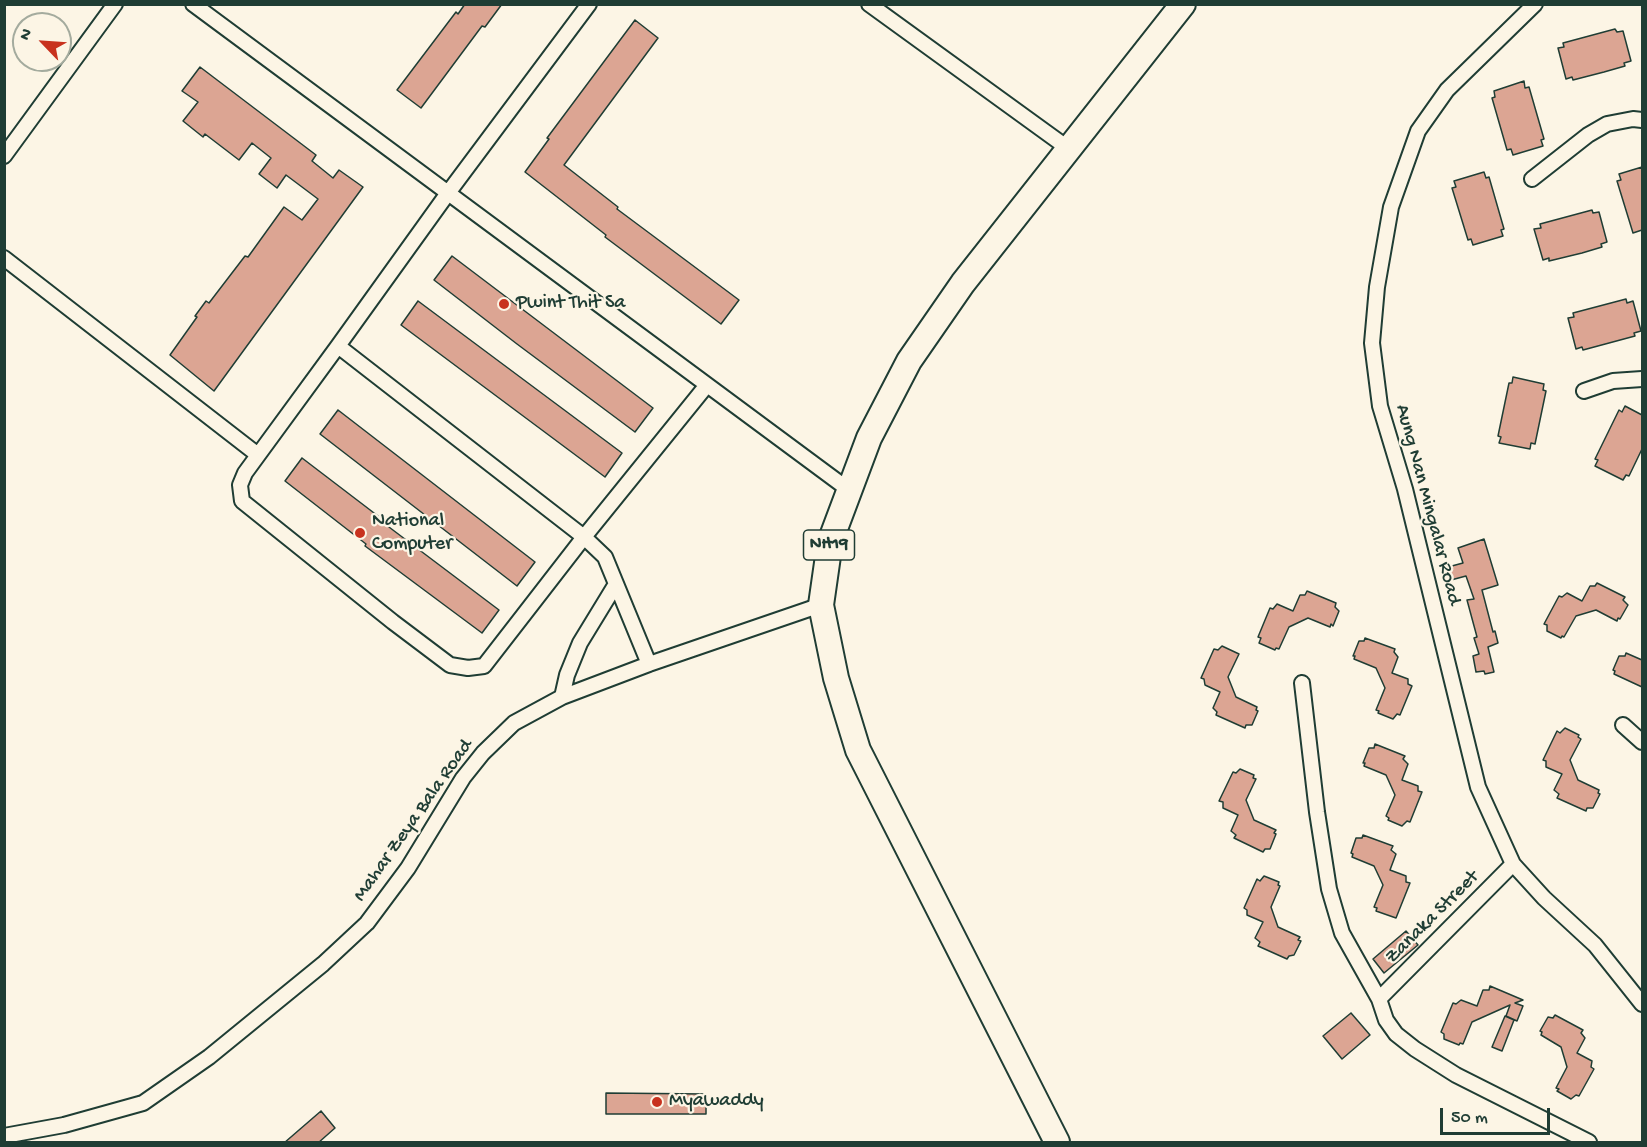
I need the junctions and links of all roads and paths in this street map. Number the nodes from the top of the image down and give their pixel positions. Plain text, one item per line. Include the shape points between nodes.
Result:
1 (115, 4) edge
2 (193, 4) edge
3 (589, 4) edge
4 (869, 4) edge
5 (1183, 4) edge
6 (1535, 4) edge
7 (1642, 120) edge
8 (1069, 150) junction
9 (4, 156) edge
10 (1532, 179) dead end
11 (448, 193) junction
12 (4, 258) edge
13 (338, 346) junction
14 (1642, 379) edge
15 (707, 385) junction
16 (1584, 391) dead end
17 (258, 455) junction
18 (849, 490) junction
19 (584, 537) junction
20 (616, 584) junction
21 (821, 605) junction
22 (649, 664) junction
23 (1302, 683) dead end
24 (562, 697) junction
25 (1623, 725) dead end
26 (1642, 742) edge
27 (1513, 864) junction
28 (1379, 999) junction
29 (1642, 1004) edge
30 (4, 1136) edge
31 (1057, 1143) edge
32 (1589, 1143) edge

1 - 9 street
2 - 11 street
3 - 11 street
4 - 8 street
5 - 8 highway, NH19
6 - 27 street, Aung Nan Mingalar Road via 1447,90 1418,131 1391,207 1372,343 1380,406 1405,489 1478,787
7 - 10 street via 1607,124
8 - 18 highway, NH19 via 963,283 909,361 869,438
11 - 13 street
11 - 15 street
12 - 17 street
13 - 17 street
13 - 19 street
14 - 16 street via 1613,381
15 - 18 street
15 - 19 street
17 - 19 street via 240,485 242,501 450,665 484,666
18 - 21 highway, NH19 via 830,542
19 - 20 street via 605,557
20 - 22 street
20 - 24 street via 580,643
21 - 22 street, Mahar Zeya Bala Road
21 - 31 highway, NH19 via 836,678 858,750
22 - 24 street, Mahar Zeya Bala Road
23 - 28 street via 1329,889 1341,933
24 - 30 street, Mahar Zeya Bala Road via 514,723 483,753 367,923 209,1057 142,1103 64,1125
25 - 26 street
27 - 28 street, Zanaka Street
27 - 29 street, Aung Nan Mingalar Road via 1595,945
28 - 32 street via 1396,1034 1415,1049 1456,1075

